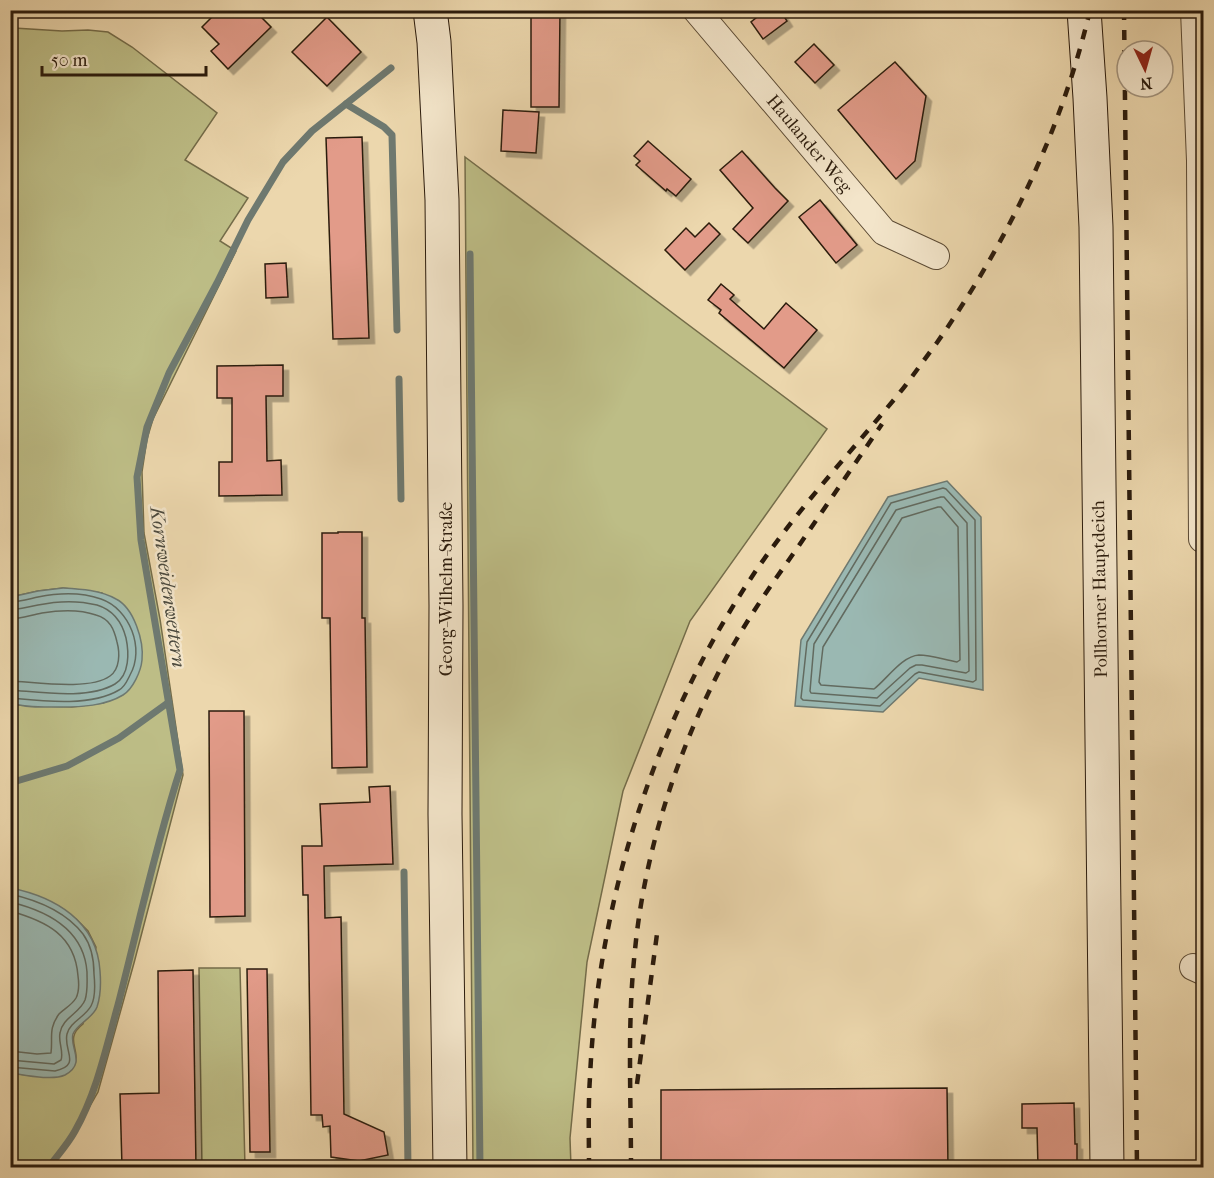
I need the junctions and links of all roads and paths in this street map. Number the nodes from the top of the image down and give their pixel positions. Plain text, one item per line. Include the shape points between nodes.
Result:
1 (430, 10) edge
2 (696, 10) edge
3 (1084, 10) edge
4 (1194, 10) edge
5 (936, 256) dead end
6 (1202, 539) edge
7 (450, 1167) edge
8 (1107, 1167) edge

1 - 7 main road, Georg-Wilhelm-Straße via 442,211
2 - 5 street, Haulander Weg via 884,232
3 - 8 main road, Pollhorner Hauptdeich via 1096,227
4 - 6 street via 1200,161

